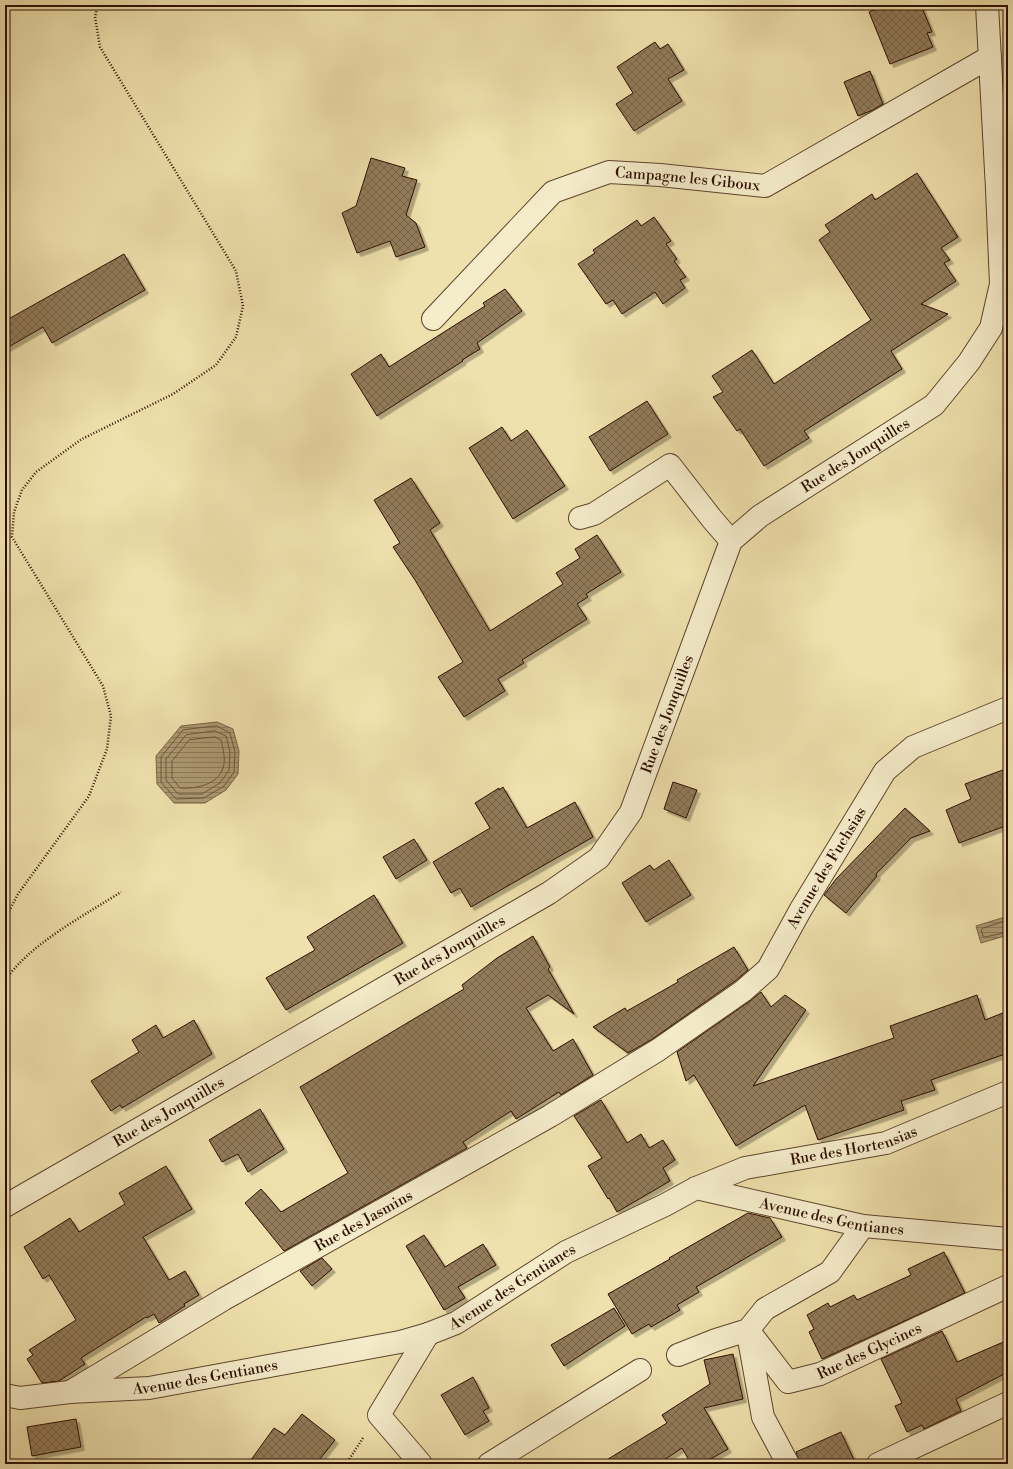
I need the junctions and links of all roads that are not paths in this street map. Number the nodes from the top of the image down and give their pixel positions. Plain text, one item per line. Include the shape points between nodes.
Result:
1 (987, 5) edge
2 (990, 57) junction
3 (433, 319) dead end
4 (580, 518) dead end
5 (731, 541) junction
6 (1008, 708) edge
7 (658, 1050) joint
8 (1008, 1092) edge
9 (696, 1188) junction
10 (5, 1206) edge
11 (863, 1226) junction
12 (1008, 1239) edge
13 (1008, 1286) edge
14 (748, 1330) junction
15 (428, 1334) junction
16 (678, 1355) dead end
17 (640, 1370) dead end
18 (70, 1392) junction
19 (5, 1395) edge
20 (1008, 1403) edge
21 (421, 1464) edge
22 (489, 1464) edge
23 (788, 1464) edge
24 (878, 1464) edge

1 - 2 street, Rue des Jonquilles
2 - 3 street, Campagne les Giboux via 765,186 609,172 553,192
2 - 5 street, Rue des Jonquilles via 1001,284 991,328 969,362 934,405 760,516
4 - 5 street via 594,514 670,465
5 - 10 street, Rue des Jonquilles via 631,812 599,858 549,893
6 - 7 street, Avenue des Fuchsias via 913,747 885,771 801,909 768,969 743,991
7 - 18 street, Rue des Jasmins via 550,1116 224,1299
8 - 9 street, Rue des Hortensias via 886,1143 745,1168
9 - 11 street, Avenue des Gentianes
9 - 15 street, Avenue des Gentianes via 566,1252 456,1323
11 - 12 street, Avenue des Gentianes
11 - 14 street via 830,1272 765,1309
13 - 14 street, Rue des Glycines via 820,1374 788,1382
14 - 16 street
14 - 23 street via 763,1416
15 - 18 street, Avenue des Gentianes via 400,1342 150,1388
15 - 21 street via 379,1415
17 - 22 street
18 - 19 street, Avenue des Gentianes via 20,1398
20 - 24 street

